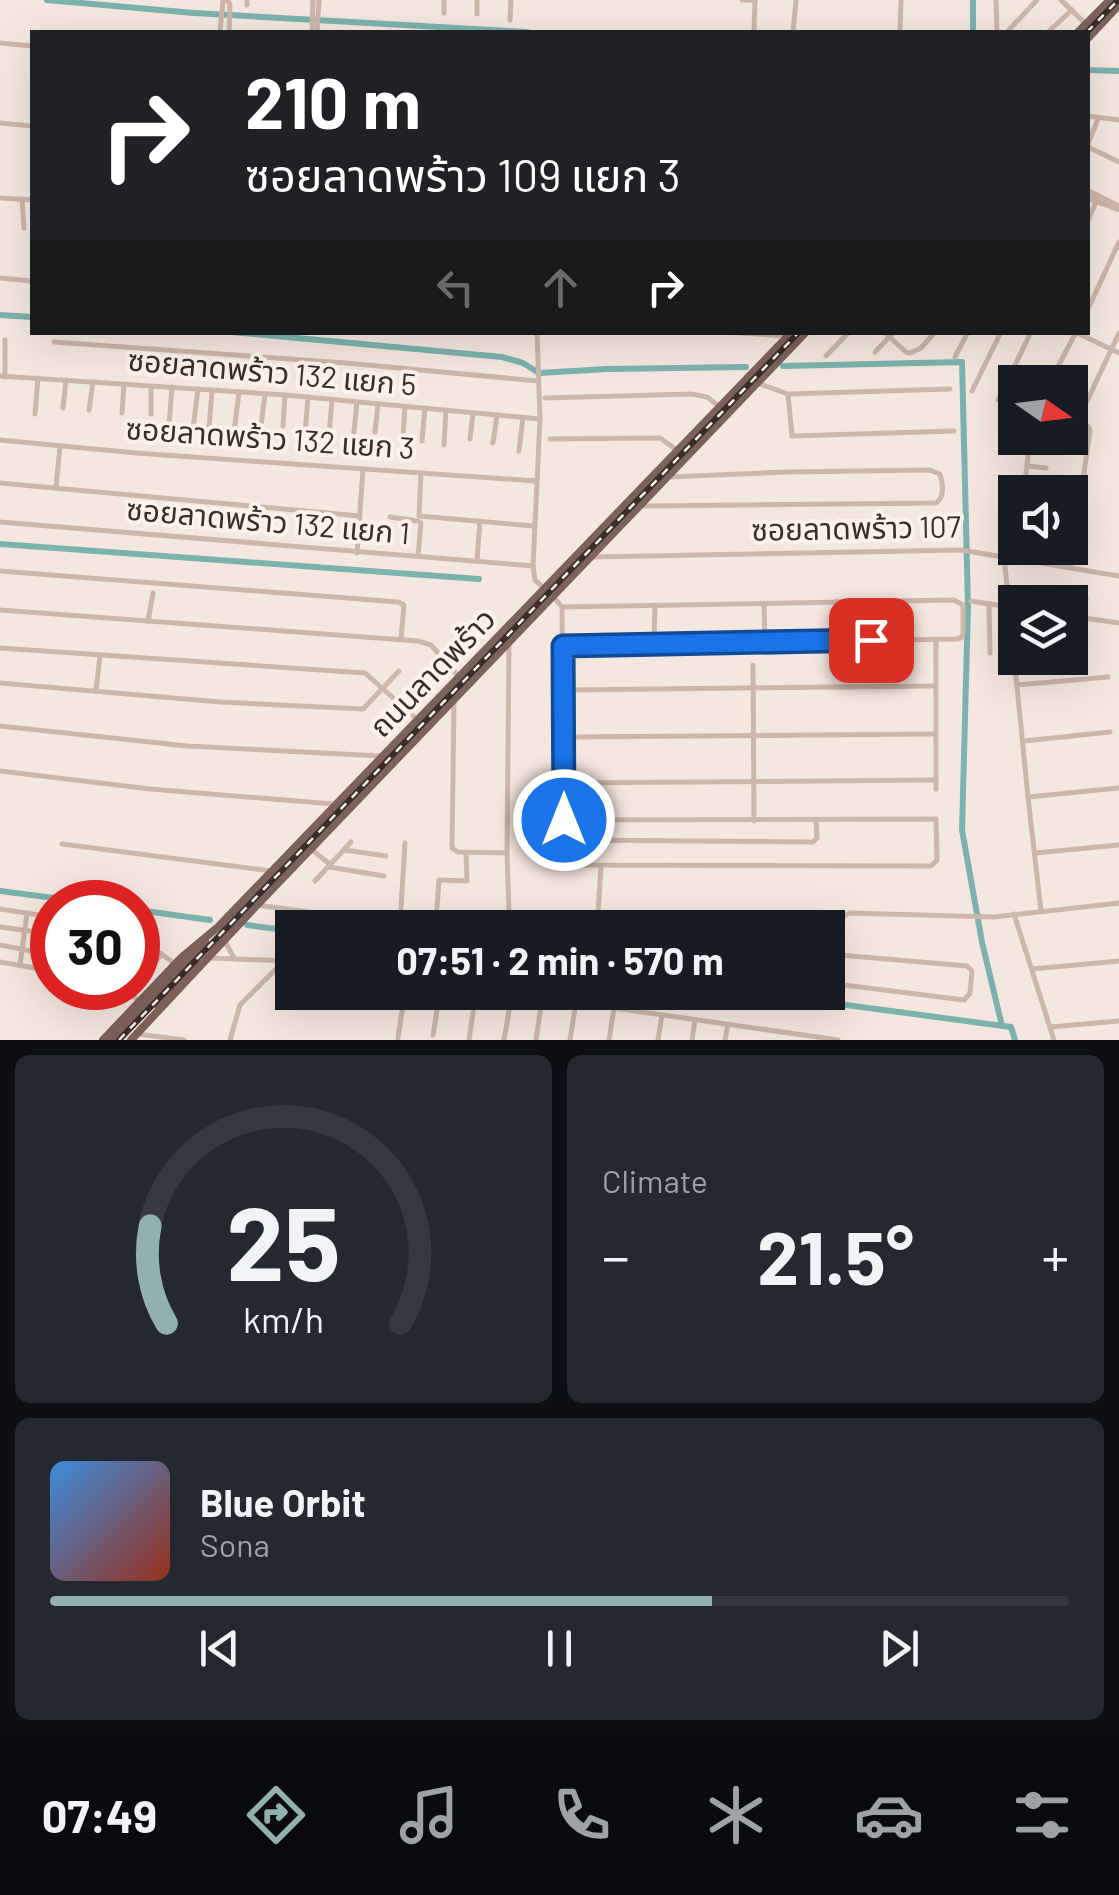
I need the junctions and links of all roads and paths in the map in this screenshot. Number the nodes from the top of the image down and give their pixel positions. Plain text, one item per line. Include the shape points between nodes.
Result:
1 (225, 0) edge
2 (316, 0) edge
3 (444, 0) edge
4 (477, 0) edge
5 (510, 0) edge
6 (742, 0) edge
7 (755, 0) edge
8 (796, 0) edge
9 (901, 0) edge
10 (996, 0) edge
11 (1037, 0) edge
12 (1061, 0) edge
13 (1110, 0) edge
14 (1119, 6) edge
15 (1072, 10) junction
16 (444, 14) dead end
17 (477, 14) dead end
18 (510, 20) dead end
19 (1086, 24) junction
20 (220, 30) edge
21 (229, 30) edge
22 (314, 30) edge
23 (754, 30) edge
24 (793, 30) edge
25 (900, 30) edge
26 (997, 30) edge
27 (1009, 30) edge
28 (1050, 30) edge
29 (1080, 30) edge
30 (1090, 36) edge
31 (0, 44) edge
32 (30, 46) edge
33 (1090, 116) edge
34 (1099, 118) junction
35 (1119, 120) edge
36 (0, 123) edge
37 (30, 126) edge
38 (1090, 141) edge
39 (1090, 147) edge
40 (1119, 162) edge
41 (1090, 191) edge
42 (0, 198) edge
43 (22, 199) junction
44 (1090, 199) edge
45 (30, 200) edge
46 (1096, 202) junction
47 (1119, 208) edge
48 (1090, 216) edge
49 (24, 228) dead end
50 (1119, 242) edge
51 (0, 278) edge
52 (30, 281) edge
53 (1090, 304) edge
54 (1119, 333) edge
55 (537, 335) edge
56 (789, 335) edge
57 (803, 335) edge
58 (846, 335) edge
59 (888, 335) edge
60 (890, 335) edge
61 (932, 335) edge
62 (967, 335) edge
63 (1000, 335) edge
64 (1030, 335) edge
65 (1075, 335) edge
66 (1080, 335) edge
67 (5, 340) dead end
68 (54, 342) dead end
69 (1115, 351) edge
70 (875, 352) dead end
71 (826, 356) dead end
72 (956, 357) dead end
73 (1016, 365) edge
74 (1059, 365) edge
75 (2, 376) edge
76 (38, 378) junction
77 (538, 379) junction
78 (66, 380) junction
79 (93, 382) junction
80 (757, 383) junction
81 (124, 384) junction
82 (151, 386) junction
83 (172, 387) junction
84 (198, 389) junction
85 (950, 389) dead end
86 (212, 390) junction
87 (972, 391) dead end
88 (239, 392) junction
89 (264, 394) junction
90 (788, 394) junction
91 (285, 396) junction
92 (308, 398) junction
93 (545, 398) dead end
94 (332, 400) junction
95 (1088, 401) edge
96 (356, 402) junction
97 (378, 404) junction
98 (405, 406) junction
99 (720, 407) junction
100 (63, 408) dead end
101 (424, 408) junction
102 (89, 410) dead end
103 (446, 410) junction
104 (122, 413) dead end
105 (473, 413) junction
106 (35, 414) dead end
107 (151, 414) dead end
108 (497, 415) junction
109 (524, 418) junction
110 (540, 419) junction
111 (169, 425) dead end
112 (261, 426) dead end
113 (283, 426) dead end
114 (208, 428) dead end
115 (193, 429) dead end
116 (954, 431) dead end
117 (234, 432) dead end
118 (354, 432) dead end
119 (375, 432) dead end
120 (305, 434) dead end
121 (330, 436) dead end
122 (403, 436) dead end
123 (470, 439) dead end
124 (0, 440) edge
125 (550, 440) dead end
126 (422, 441) dead end
127 (493, 443) dead end
128 (444, 445) dead end
129 (60, 446) junction
130 (678, 450) junction
131 (519, 451) dead end
132 (1028, 455) edge
133 (669, 460) junction
134 (1027, 466) junction
135 (677, 467) junction
136 (363, 468) junction
137 (1046, 468) dead end
138 (660, 470) junction
139 (421, 472) junction
140 (1026, 475) edge
141 (668, 477) junction
142 (536, 481) junction
143 (0, 484) edge
144 (56, 488) junction
145 (640, 506) junction
146 (360, 516) junction
147 (390, 517) dead end
148 (480, 521) junction
149 (0, 522) edge
150 (533, 526) junction
151 (357, 553) junction
152 (998, 555) edge
153 (418, 556) junction
154 (592, 557) junction
155 (476, 562) junction
156 (1058, 565) edge
157 (532, 566) junction
158 (1071, 567) joint
159 (0, 571) edge
160 (1119, 576) edge
161 (549, 593) junction
162 (152, 594) dead end
163 (971, 600) dead end
164 (837, 601) junction
165 (764, 603) junction
166 (656, 604) junction
167 (989, 604) junction
168 (998, 605) edge
169 (562, 607) junction
170 (0, 610) edge
171 (1088, 619) edge
172 (148, 621) junction
173 (1119, 623) edge
174 (401, 639) junction
175 (936, 639) junction
176 (838, 640) junction
177 (509, 641) junction
178 (765, 642) junction
179 (654, 643) junction
180 (563, 646) junction
181 (0, 648) edge
182 (990, 653) dead end
183 (100, 654) junction
184 (753, 665) dead end
185 (399, 672) dead end
186 (1017, 675) edge
187 (1108, 676) dead end
188 (460, 678) junction
189 (0, 682) edge
190 (935, 686) junction
191 (1018, 686) junction
192 (384, 688) junction
193 (754, 688) junction
194 (564, 690) junction
195 (96, 692) junction
196 (454, 699) junction
197 (419, 720) junction
198 (0, 726) edge
199 (1110, 732) dead end
200 (935, 734) junction
201 (753, 736) junction
202 (564, 737) junction
203 (1022, 740) junction
204 (384, 756) junction
205 (0, 771) edge
206 (936, 780) junction
207 (754, 781) junction
208 (564, 783) junction
209 (1119, 788) edge
210 (936, 789) dead end
211 (1028, 797) junction
212 (337, 804) junction
213 (564, 820) junction
214 (754, 821) junction
215 (816, 821) junction
216 (564, 840) junction
217 (351, 842) dead end
218 (406, 843) dead end
219 (62, 844) dead end
220 (1119, 846) edge
221 (311, 848) junction
222 (344, 850) junction
223 (466, 852) junction
224 (507, 852) junction
225 (1035, 852) junction
226 (386, 856) dead end
227 (330, 866) junction
228 (601, 866) junction
229 (271, 872) junction
230 (384, 876) dead end
231 (314, 881) dead end
232 (1119, 903) edge
233 (257, 905) junction
234 (437, 908) dead end
235 (0, 909) edge
236 (295, 910) edge
237 (401, 910) edge
238 (507, 910) edge
239 (598, 910) edge
240 (1041, 911) junction
241 (27, 913) junction
242 (30, 913) edge
243 (250, 913) junction
244 (1014, 914) junction
245 (845, 916) edge
246 (0, 927) edge
247 (218, 927) junction
248 (24, 930) junction
249 (30, 931) edge
250 (226, 941) junction
251 (0, 946) edge
252 (22, 949) junction
253 (30, 950) edge
254 (162, 954) joint
255 (845, 955) edge
256 (160, 956) edge
257 (210, 958) junction
258 (234, 958) junction
259 (275, 959) edge
260 (1119, 960) edge
261 (0, 962) edge
262 (175, 964) junction
263 (20, 965) junction
264 (30, 967) edge
265 (1031, 969) junction
266 (275, 973) edge
267 (845, 985) edge
268 (160, 986) edge
269 (160, 990) edge
270 (160, 992) edge
271 (140, 1010) edge
272 (141, 1010) edge
273 (144, 1010) edge
274 (403, 1010) edge
275 (437, 1010) edge
276 (473, 1010) edge
277 (509, 1010) edge
278 (540, 1010) edge
279 (575, 1010) edge
280 (614, 1010) edge
281 (628, 1010) edge
282 (662, 1015) junction
283 (695, 1020) junction
284 (1119, 1021) edge
285 (728, 1024) junction
286 (1050, 1028) junction
287 (769, 1030) junction
288 (433, 1035) dead end
289 (130, 1038) edge
290 (398, 1038) edge
291 (104, 1040) edge
292 (111, 1040) edge
293 (184, 1040) edge
294 (230, 1040) edge
295 (469, 1040) edge
296 (504, 1040) edge
297 (536, 1040) edge
298 (570, 1040) edge
299 (609, 1040) edge
300 (658, 1040) edge
301 (692, 1040) edge
302 (726, 1040) edge
303 (767, 1040) edge
304 (834, 1040) edge
305 (1054, 1040) edge

1 - 20 street
1 - 21 street
2 - 22 street
3 - 16 street
4 - 17 street
5 - 18 street
6 - 7 street
7 - 23 street
8 - 24 street
9 - 25 street
10 - 26 street
11 - 27 street
12 - 15 street
13 - 19 main road
14 - 30 main road
15 - 19 street
15 - 28 street
19 - 29 main road
31 - 32 street
33 - 34 street
34 - 35 street
34 - 38 street
36 - 37 street
39 - 40 street
41 - 47 street
42 - 43 street
43 - 45 street
43 - 49 street
44 - 46 street
46 - 47 street
46 - 48 street
50 - 53 street
51 - 52 street
54 - 69 street
55 - 77 street
56 - 99 main road, ถนนลาดพร้าว
57 - 80 main road, ถนนลาดพร้าว
58 - 71 street
59 - 70 street
60 - 61 street via 910,354
62 - 72 street
63 - 87 street
64 - 73 street
65 - 74 street
66 - 69 street
67 - 75 street
68 - 77 street
69 - 95 street
75 - 76 street, ซอยลาดพร้าว 132 แยก 5
76 - 78 street, ซอยลาดพร้าว 132 แยก 5
76 - 106 street
77 - 110 street
78 - 79 street, ซอยลาดพร้าว 132 แยก 5
78 - 100 street
79 - 81 street, ซอยลาดพร้าว 132 แยก 5
79 - 102 street
80 - 90 street
80 - 135 main road, ถนนลาดพร้าว
81 - 82 street, ซอยลาดพร้าว 132 แยก 5
81 - 104 street
82 - 83 street, ซอยลาดพร้าว 132 แยก 5
82 - 107 street
83 - 84 street, ซอยลาดพร้าว 132 แยก 5
83 - 111 street
84 - 86 street, ซอยลาดพร้าว 132 แยก 5
84 - 115 street
85 - 90 street
86 - 88 street, ซอยลาดพร้าว 132 แยก 5
86 - 114 street
88 - 89 street, ซอยลาดพร้าว 132 แยก 5
88 - 117 street
89 - 91 street, ซอยลาดพร้าว 132 แยก 5
89 - 112 street
90 - 116 street via 792,436
91 - 92 street, ซอยลาดพร้าว 132 แยก 5
91 - 113 street
92 - 94 street, ซอยลาดพร้าว 132 แยก 5
92 - 120 street
93 - 99 street via 692,394
94 - 96 street, ซอยลาดพร้าว 132 แยก 5
94 - 121 street
96 - 97 street, ซอยลาดพร้าว 132 แยก 5
96 - 118 street
97 - 98 street, ซอยลาดพร้าว 132 แยก 5
97 - 119 street
98 - 101 street, ซอยลาดพร้าว 132 แยก 5
98 - 122 street
99 - 130 main road, ถนนลาดพร้าว
101 - 103 street, ซอยลาดพร้าว 132 แยก 5
101 - 126 street
103 - 105 street, ซอยลาดพร้าว 132 แยก 5
103 - 128 street
105 - 108 street, ซอยลาดพร้าว 132 แยก 5
105 - 123 street
108 - 109 street, ซอยลาดพร้าว 132 แยก 5
108 - 127 street
109 - 110 street, ซอยลาดพร้าว 132 แยก 5
109 - 131 street
110 - 142 street
124 - 129 street, ซอยลาดพร้าว 132 แยก 3
125 - 130 street via 660,438
129 - 136 street, ซอยลาดพร้าว 132 แยก 3
129 - 144 street
130 - 133 main road, ถนนลาดพร้าว
132 - 134 street
133 - 135 main road
133 - 138 main road, ถนนลาดพร้าว
134 - 137 street
134 - 140 street
135 - 141 main road, ถนนลาดพร้าว
136 - 139 street, ซอยลาดพร้าว 132 แยก 3
136 - 146 street
138 - 141 main road
138 - 161 main road, ถนนลาดพร้าว
139 - 142 street, ซอยลาดพร้าว 132 แยก 3
139 - 148 street via 419,516
141 - 145 main road, ถนนลาดพร้าว
141 - 145 street via 930,470 942,482 936,503
142 - 150 street
143 - 144 street
144 - 146 street
145 - 154 main road, ถนนลาดพร้าว
146 - 151 street
147 - 153 street via 421,523
148 - 150 street
148 - 155 street
149 - 151 street, ซอยลาดพร้าว 132 แยก 1
150 - 157 street
151 - 153 street, ซอยลาดพร้าว 132 แยก 1
152 - 154 street, ซอยลาดพร้าว 107 via 961,550
153 - 155 street, ซอยลาดพร้าว 132 แยก 1
154 - 161 main road, ถนนลาดพร้าว
155 - 157 street, ซอยลาดพร้าว 132 แยก 1
156 - 158 street, ซอยลาดพร้าว 107
157 - 161 street
158 - 160 street, ซอยลาดพร้าว 107
159 - 174 street via 402,602
161 - 169 street
161 - 177 main road, ถนนลาดพร้าว
161 - 188 main road, ถนนลาดพร้าว
162 - 172 street
163 - 167 street
164 - 165 street
164 - 175 street via 963,604 961,638
164 - 176 street
165 - 166 street
165 - 178 street
166 - 169 street
166 - 179 street
167 - 168 street
167 - 182 street
169 - 180 street
170 - 172 street
171 - 173 street
172 - 174 street
174 - 188 street via 430,645
175 - 176 street
175 - 190 street
176 - 178 street
177 - 196 main road, ถนนลาดพร้าว
177 - 224 street
178 - 179 street
179 - 180 street
180 - 194 street
181 - 183 street
183 - 192 street via 364,672
183 - 195 street
184 - 193 street
185 - 192 street
186 - 191 street
187 - 191 street
188 - 197 main road, ถนนลาดพร้าว
189 - 195 street
190 - 193 street
190 - 200 street
191 - 203 street
192 - 195 street via 363,708
192 - 197 street
193 - 194 street
193 - 201 street
194 - 202 street
196 - 221 main road, ถนนลาดพร้าว
196 - 223 street via 452,848
197 - 204 main road, ถนนลาดพร้าว
198 - 204 street via 202,747
199 - 203 street
200 - 201 street
200 - 206 street
201 - 202 street
201 - 207 street
202 - 208 street
203 - 211 street
204 - 212 main road, ถนนลาดพร้าว
205 - 212 street
206 - 207 street
206 - 210 street
207 - 208 street
207 - 214 street
208 - 213 street
209 - 211 street
211 - 225 street
212 - 229 main road, ถนนลาดพร้าว
213 - 214 street
213 - 216 street
214 - 215 street
215 - 216 street via 814,842
215 - 228 street via 936,819 937,860 931,866
216 - 228 street via 565,864
217 - 222 street
218 - 237 street
219 - 229 street
220 - 225 street
221 - 227 street
221 - 233 main road, ถนนลาดพร้าว
222 - 226 street
222 - 227 street
223 - 224 street
223 - 234 street via 467,881 439,880
224 - 238 street
225 - 240 street
227 - 230 street
227 - 231 street
228 - 239 street
229 - 247 main road, ถนนลาดพร้าว
232 - 240 street
233 - 236 street
233 - 243 main road, ถนนลาดพร้าว
235 - 241 street
240 - 244 street
241 - 242 street
241 - 248 street
243 - 250 main road, ถนนลาดพร้าว
243 - 270 main road
244 - 245 street
244 - 265 street
246 - 248 street
247 - 262 main road, ถนนลาดพร้าว
247 - 269 main road
248 - 249 street
248 - 252 street
250 - 257 main road, ถนนลาดพร้าว
250 - 258 street
251 - 252 street
252 - 253 street
252 - 263 street
254 - 256 street
254 - 262 street
255 - 267 street via 972,971 964,1000
257 - 258 street
257 - 289 main road, ถนนลาดพร้าว
258 - 259 street
260 - 265 street
261 - 263 street
262 - 268 main road, ถนนลาดพร้าว
263 - 264 street
265 - 286 street
266 - 294 street via 240,1005
271 - 291 main road, ถนนลาดพร้าว
272 - 292 main road
273 - 289 main road
274 - 290 street
275 - 288 street
276 - 295 street
277 - 296 street
278 - 297 street
279 - 298 street
280 - 299 street
281 - 282 street
282 - 283 street
282 - 300 street
283 - 285 street
283 - 301 street
284 - 286 street
285 - 287 street
285 - 302 street
286 - 305 street
287 - 303 street
287 - 304 street
289 - 293 street

